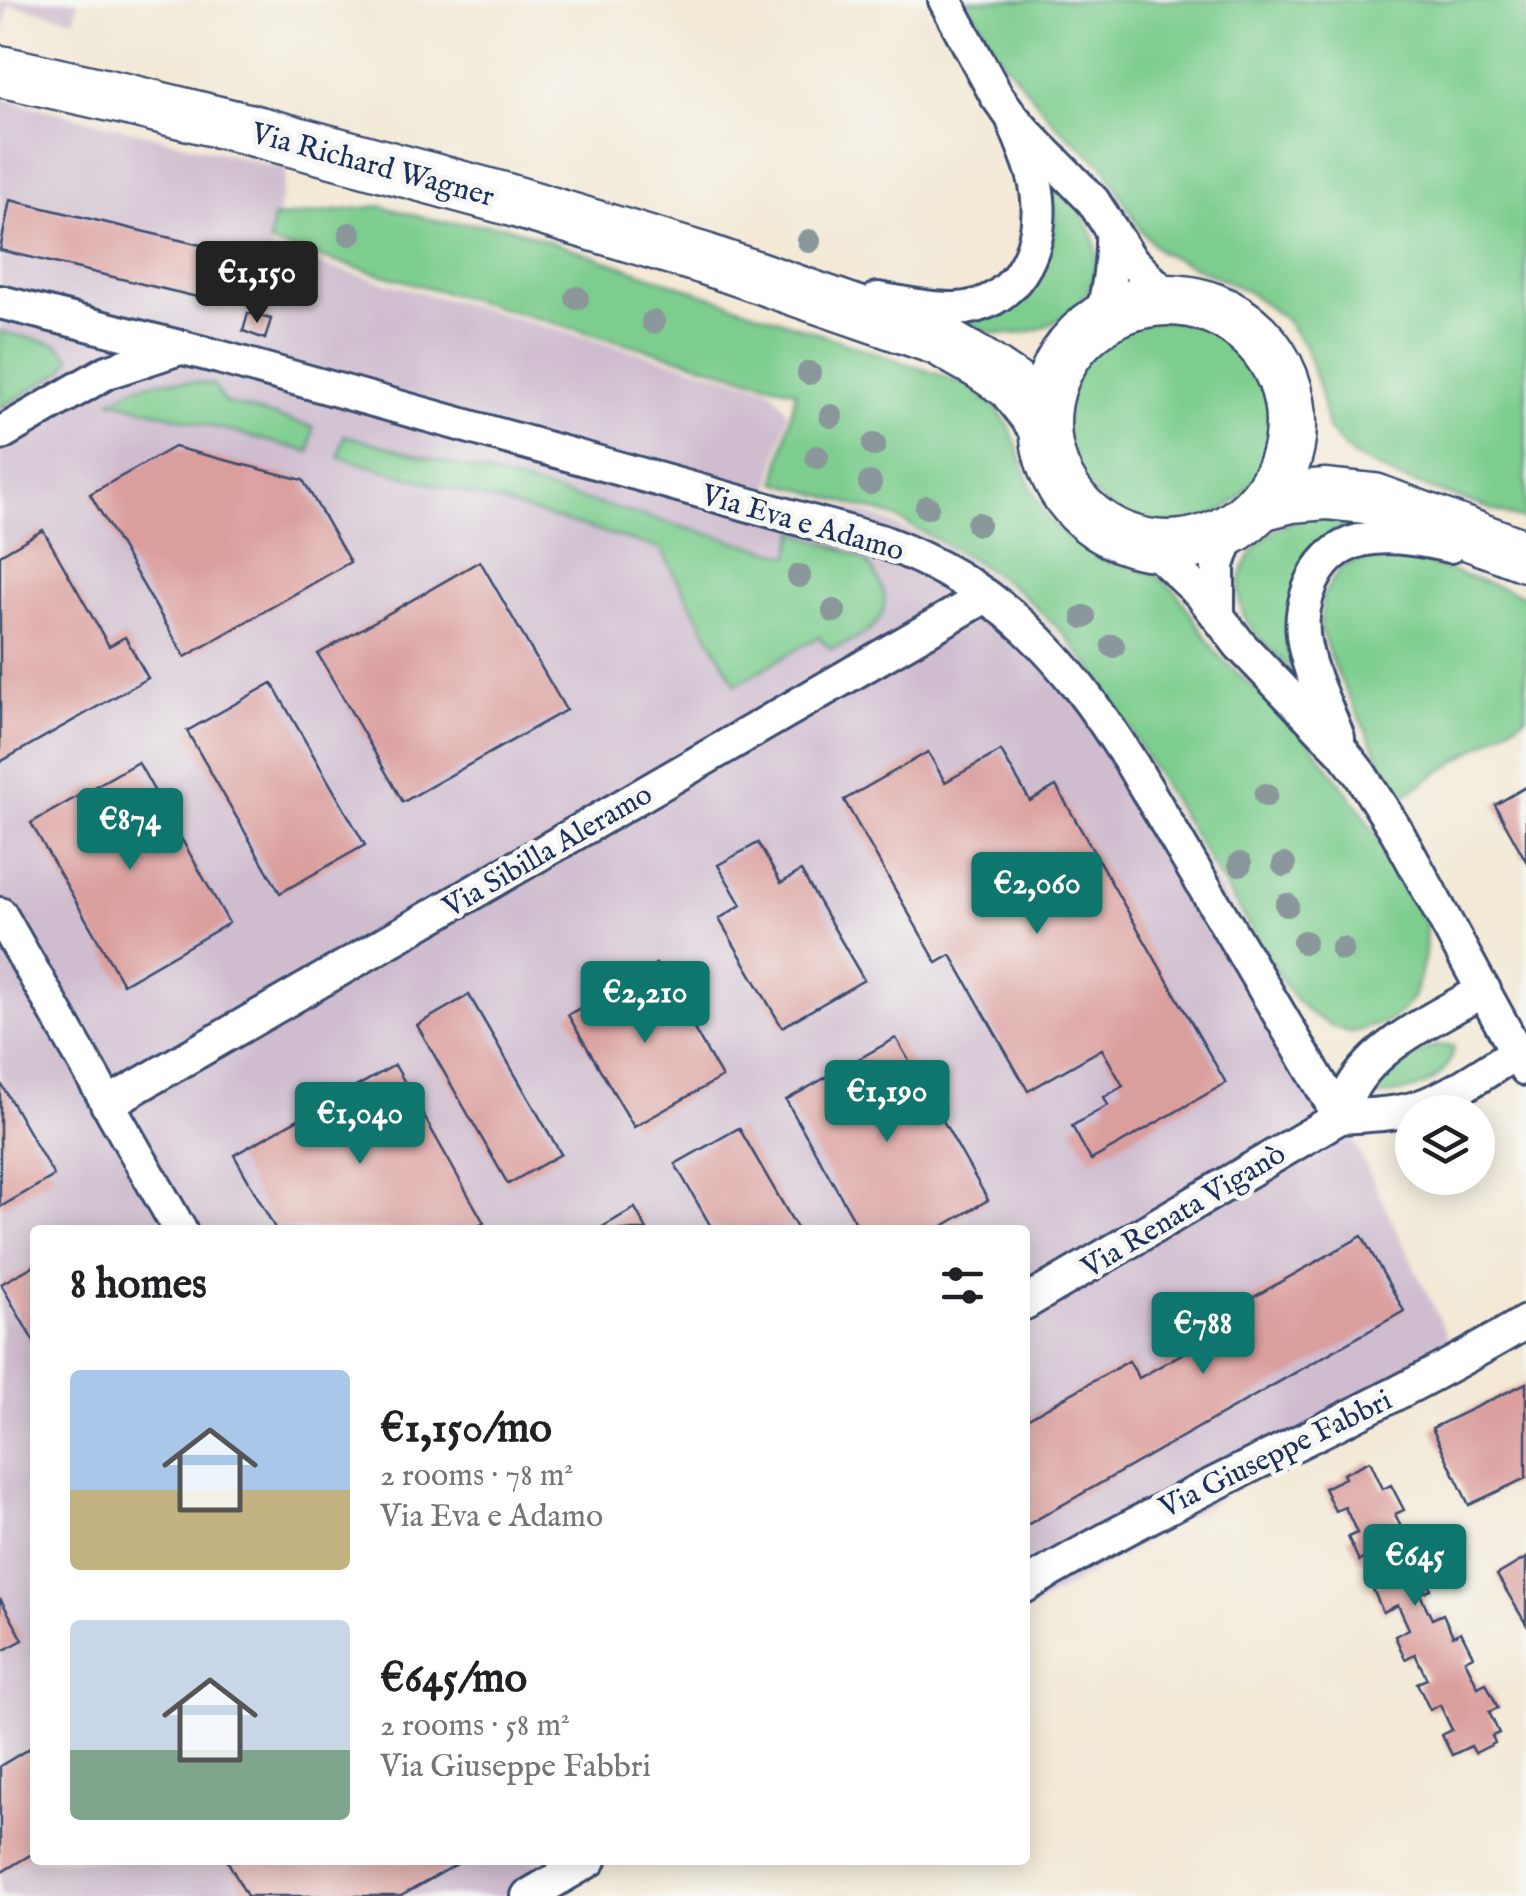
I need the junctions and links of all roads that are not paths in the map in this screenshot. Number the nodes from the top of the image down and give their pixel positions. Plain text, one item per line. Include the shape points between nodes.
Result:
1 (945, 0) edge
2 (0, 73) edge
3 (1012, 117) junction
4 (1112, 231) junction
5 (742, 272) junction
6 (1170, 300) junction
7 (0, 302) edge
8 (1091, 329) junction
9 (939, 340) junction
10 (183, 347) junction
11 (1291, 417) junction
12 (1045, 427) junction
13 (0, 434) edge
14 (1374, 499) junction
15 (1245, 516) junction
16 (1148, 544) junction
17 (1526, 560) edge
18 (986, 596) junction
19 (1218, 615) junction
20 (1344, 752) junction
21 (0, 914) edge
22 (1484, 990) junction
23 (1521, 1061) edge
24 (107, 1104) junction
25 (1340, 1117) junction
26 (177, 1225) edge
27 (1030, 1301) edge
28 (1526, 1322) edge
29 (1030, 1583) edge
30 (581, 1865) edge
31 (528, 1896) edge

1 - 3 street
2 - 5 main road, Via Richard Wagner via 276,136
3 - 4 street via 1093,201
3 - 5 street, Via Richard Wagner via 1034,181 1037,226 1024,272 1002,294 958,309 924,307
4 - 6 street
4 - 8 street via 1109,288
5 - 9 main road, Via Richard Wagner
6 - 8 main road, Via Richard Wagner via 1136,304
6 - 11 main road, Via Richard Wagner via 1211,308 1255,336 1284,382
7 - 10 street, Via Eva e Adamo
8 - 9 main road, Via Richard Wagner via 1034,347
8 - 12 main road, Via Richard Wagner via 1058,367
9 - 12 main road, Via Richard Wagner via 1012,385
10 - 13 street via 107,372
10 - 18 street, Via Eva e Adamo via 883,542
11 - 14 main road, Via Richard Wagner via 1323,456
11 - 15 main road, Via Richard Wagner via 1281,472
12 - 16 main road, Via Richard Wagner via 1058,478 1078,506 1108,529
14 - 15 main road, Via Richard Wagner via 1291,497
14 - 17 main road, Via Richard Wagner
15 - 16 main road, Via Richard Wagner via 1193,543
15 - 19 street via 1218,565
16 - 19 street
17 - 20 street, Via Richard Wagner via 1396,537 1335,550 1309,589 1302,633
18 - 24 street, Via Sibilla Aleramo
18 - 25 street, Via Eva e Adamo via 1050,652 1101,715
19 - 20 street
20 - 22 street
21 - 24 street
22 - 23 street
22 - 25 street via 1376,1057
23 - 25 street, Via Renata Viganò via 1414,1108
24 - 26 street
25 - 27 street, Via Renata Viganò
28 - 29 street, Via Giuseppe Fabbri
30 - 31 street

